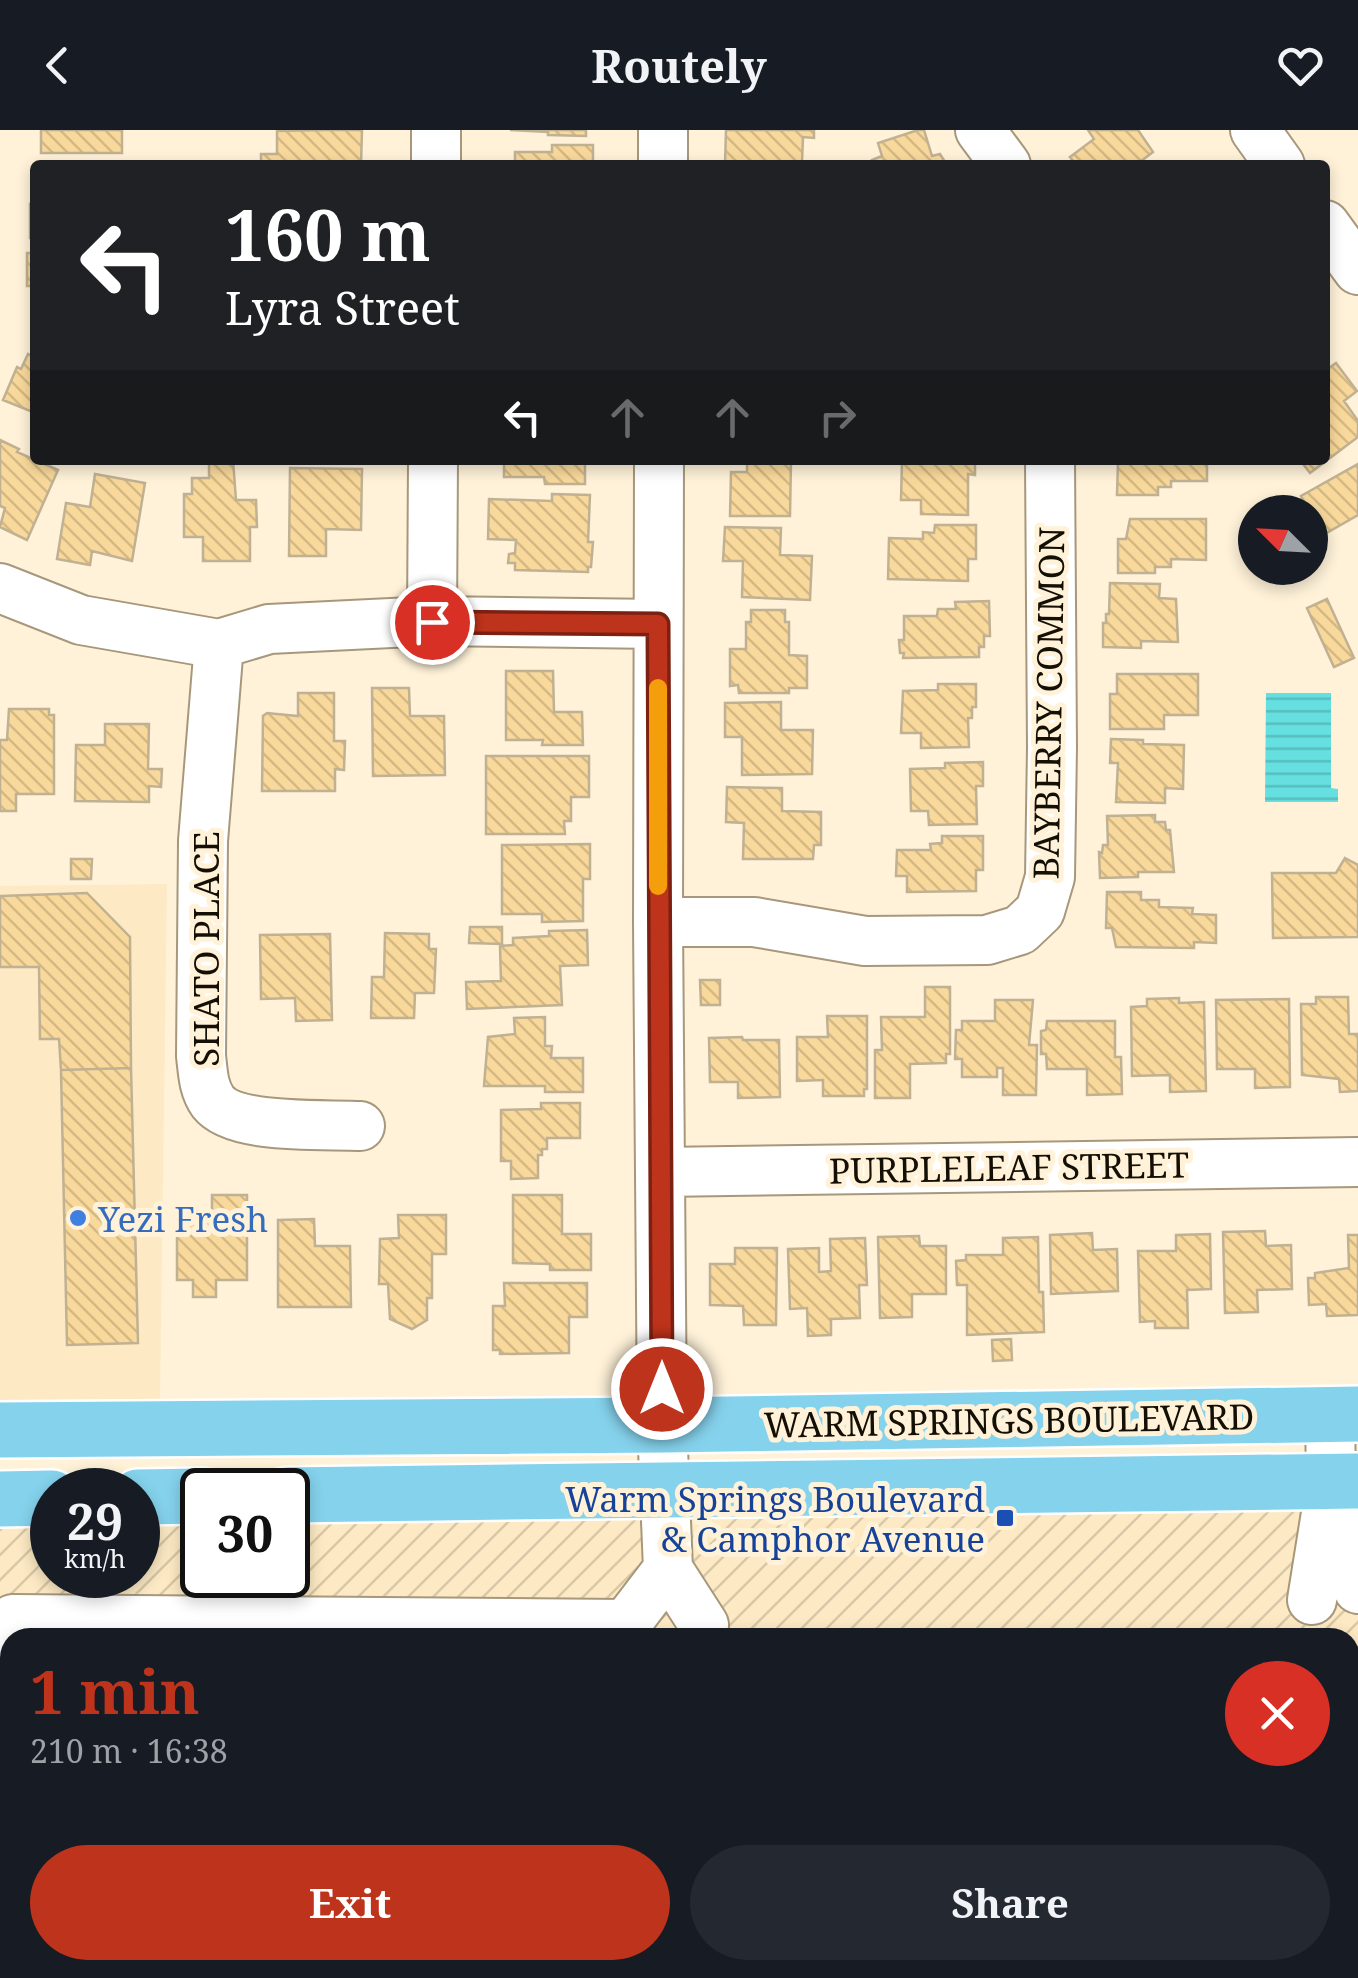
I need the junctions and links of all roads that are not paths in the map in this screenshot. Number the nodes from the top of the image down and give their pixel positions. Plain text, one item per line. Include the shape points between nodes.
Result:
1 (436, 130) edge
2 (663, 130) edge
3 (980, 130) edge
4 (1254, 130) edge
5 (436, 160) edge
6 (663, 160) edge
7 (1002, 160) edge
8 (1276, 160) edge
9 (1330, 232) edge
10 (1358, 270) edge
11 (433, 465) edge
12 (660, 465) edge
13 (1050, 465) edge
14 (0, 588) edge
15 (432, 622) junction
16 (658, 624) junction
17 (219, 644) junction
18 (658, 922) junction
19 (360, 1126) dead end
20 (1358, 1162) edge
21 (661, 1172) junction
22 (1344, 1414) edge
23 (662, 1425) junction
24 (0, 1430) edge
25 (1344, 1482) edge
26 (664, 1491) junction
27 (310, 1496) edge
28 (30, 1498) edge
29 (0, 1499) edge
30 (668, 1570) junction
31 (1358, 1589) edge
32 (1312, 1600) dead end
33 (704, 1625) dead end
34 (14, 1628) edge
35 (494, 1628) edge
36 (618, 1628) edge

1 - 5 street
2 - 6 street
3 - 7 street
4 - 8 street
9 - 10 street
11 - 15 street
12 - 16 street
13 - 18 street, BAYBERRY COMMON via 1050,877 1040,911 1020,930 986,940 865,941 754,922
14 - 17 street via 80,620
15 - 16 street
15 - 17 street via 269,629
16 - 18 street
17 - 19 street, SHATO PLACE via 204,841 204,1083 227,1113 258,1122
18 - 21 street
20 - 21 street, PURPLELEAF STREET
21 - 23 street
22 - 23 main road, WARM SPRINGS BOULEVARD
22 - 25 street
23 - 24 main road, WARM SPRINGS BOULEVARD
23 - 26 street
25 - 26 main road, WARM SPRINGS BOULEVARD
25 - 31 street
25 - 32 street
26 - 27 main road, WARM SPRINGS BOULEVARD
26 - 30 street
28 - 29 main road
30 - 33 street
30 - 36 street
34 - 35 street via 14,1620

